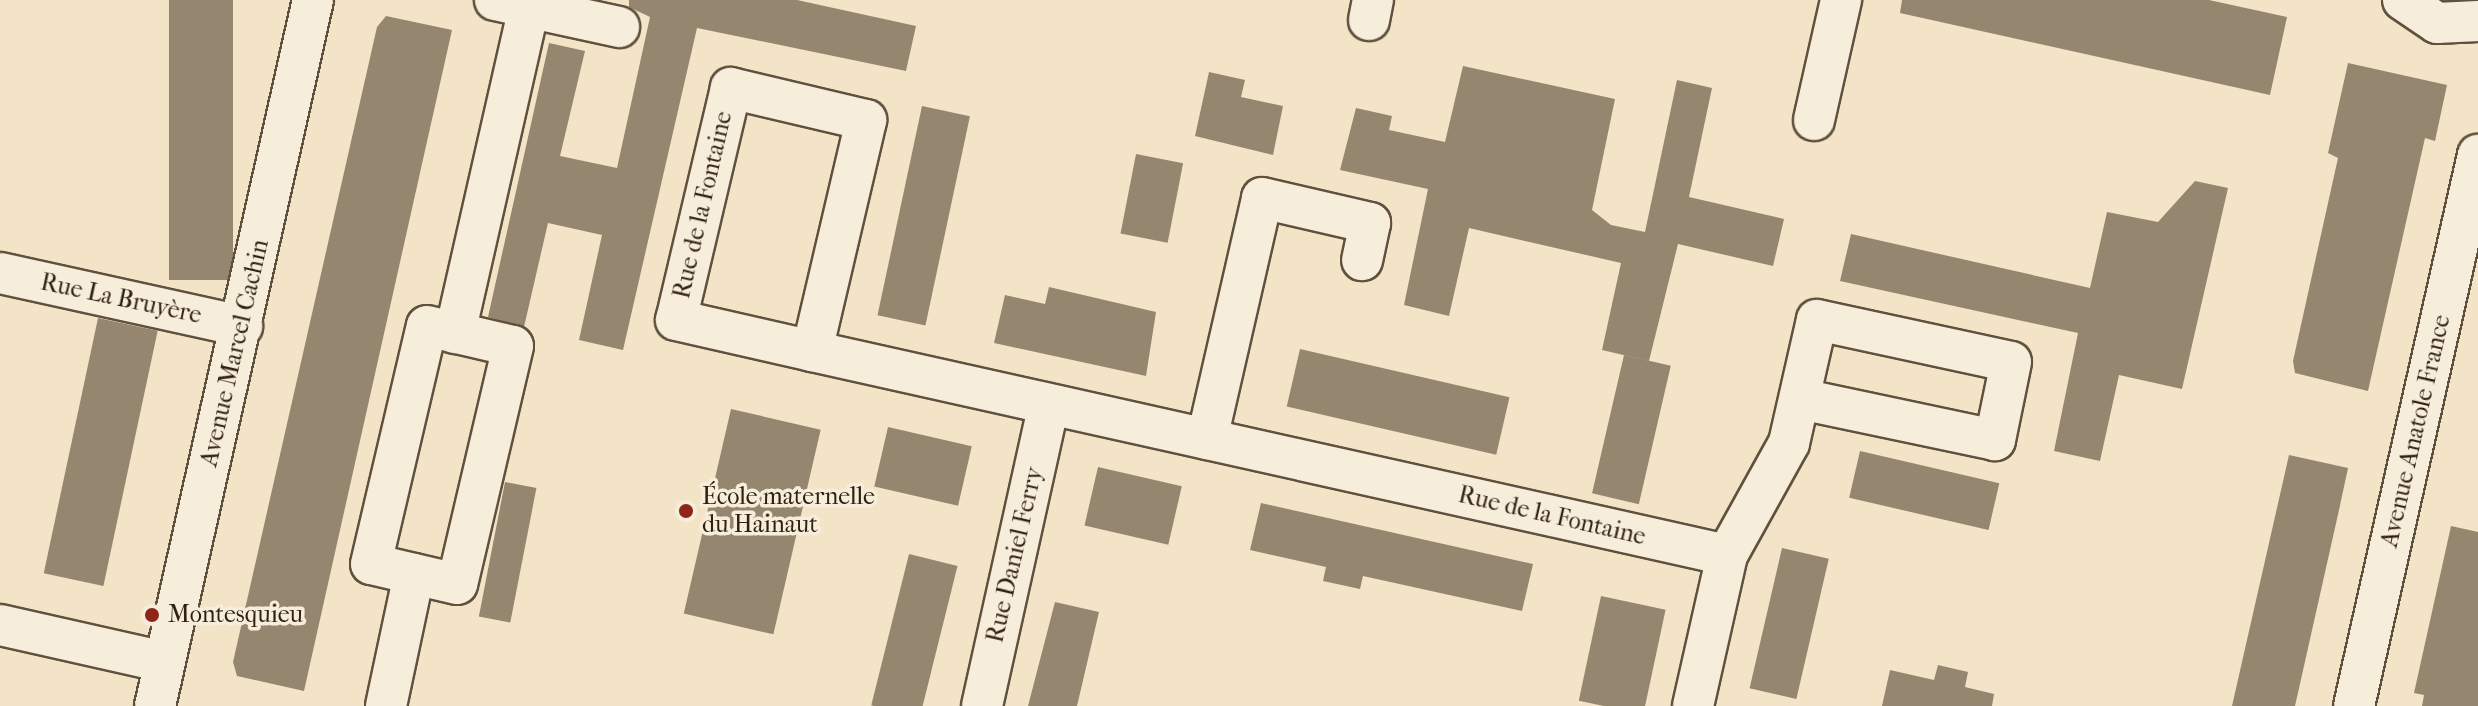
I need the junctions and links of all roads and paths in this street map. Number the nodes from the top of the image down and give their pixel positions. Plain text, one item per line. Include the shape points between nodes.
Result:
1 (313, 0) edge
2 (1841, 0) edge
3 (2403, 0) edge
4 (512, 4) edge
5 (619, 27) dead end
6 (2477, 27) edge
7 (1814, 120) dead end
8 (2478, 155) edge
9 (1362, 260) dead end
10 (0, 273) edge
11 (242, 326) junction
12 (455, 333) junction
13 (812, 351) junction
14 (1801, 399) junction
15 (1049, 404) junction
16 (1207, 439) junction
17 (1727, 555) junction
18 (414, 574) junction
19 (0, 625) edge
20 (164, 662) junction
21 (155, 706) edge
22 (386, 706) edge
23 (982, 706) edge
24 (1693, 706) edge
25 (2354, 706) edge

1 - 11 street, Avenue Marcel Cachin
2 - 7 street
3 - 6 street via 2437,23
4 - 5 street
4 - 12 street
8 - 25 street, Avenue Anatole France
9 - 16 street via 1370,223 1262,198
10 - 11 street, Rue La Bruyère
11 - 20 street, Avenue Marcel Cachin
12 - 18 street via 427,326 371,564
12 - 18 street via 513,346 457,584
13 - 13 street, Rue de la Fontaine via 866,120 731,88 676,320
13 - 15 street, Rue de la Fontaine
14 - 14 street via 1995,440 2011,362 1817,320
14 - 17 street via 1779,465
15 - 16 street, Rue de la Fontaine
15 - 23 street, Rue Daniel Ferry
16 - 17 street, Rue de la Fontaine
17 - 24 street
18 - 22 street
19 - 20 street
20 - 21 street, Avenue Marcel Cachin

